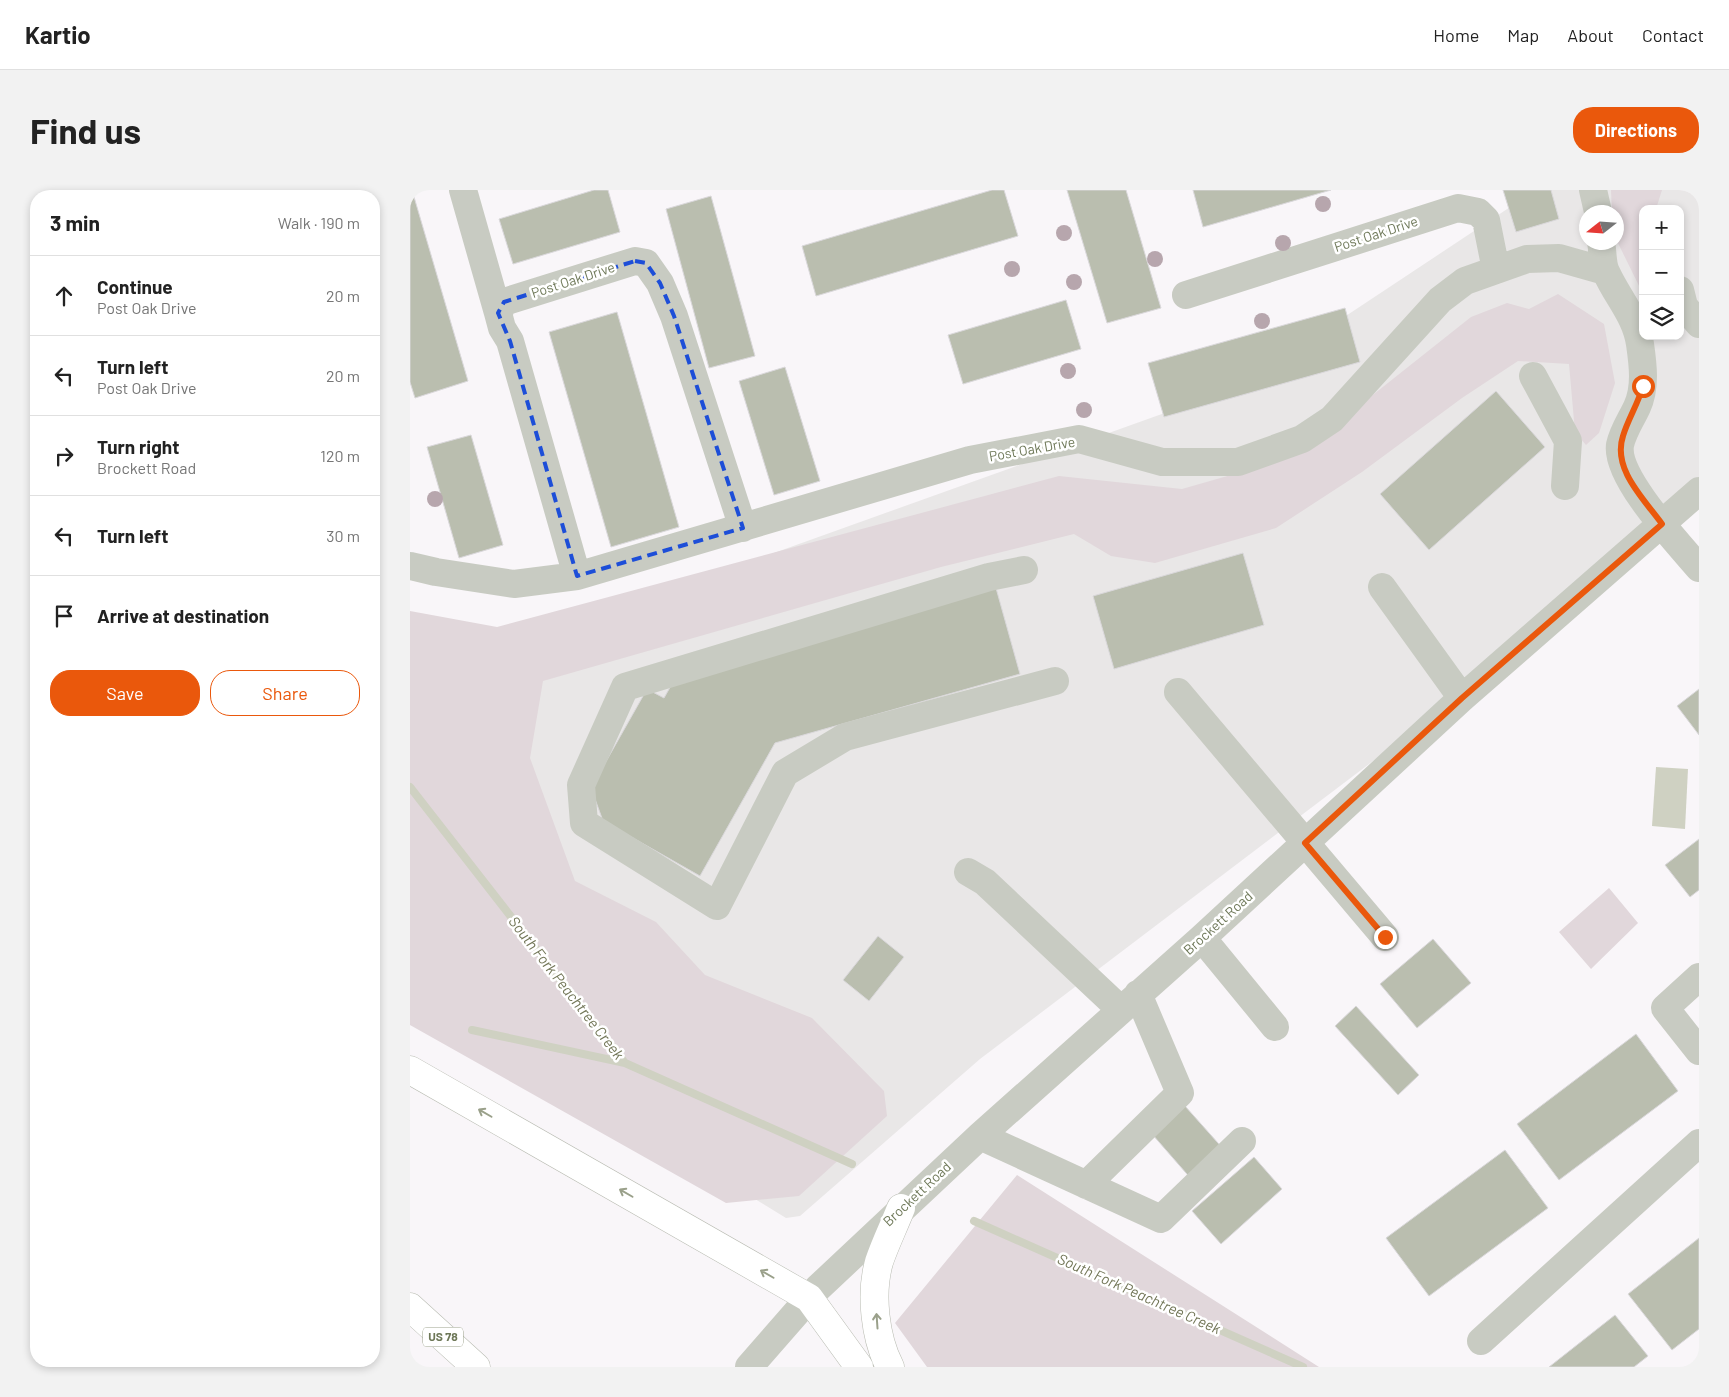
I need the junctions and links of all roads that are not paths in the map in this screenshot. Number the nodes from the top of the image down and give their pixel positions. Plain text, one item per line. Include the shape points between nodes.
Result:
1 (463, 190) edge
2 (1593, 190) edge
3 (1596, 205) edge
4 (1602, 250) edge
5 (1496, 270) junction
6 (1605, 271) junction
7 (1186, 295) dead end
8 (1681, 295) edge
9 (498, 314) junction
10 (1699, 324) edge
11 (1533, 376) dead end
12 (1566, 486) dead end
13 (1699, 492) edge
14 (1662, 524) junction
15 (743, 528) junction
16 (410, 566) edge
17 (1699, 568) edge
18 (1024, 570) dead end
19 (577, 576) junction
20 (1382, 587) dead end
21 (1055, 681) dead end
22 (1178, 692) dead end
23 (1462, 698) junction
24 (1305, 843) junction
25 (968, 872) dead end
26 (1385, 937) dead end
27 (1202, 938) junction
28 (1699, 978) edge
29 (1129, 1002) junction
30 (1275, 1027) dead end
31 (1699, 1051) edge
32 (410, 1070) edge
33 (980, 1136) junction
34 (1242, 1141) dead end
35 (1699, 1143) edge
36 (1086, 1185) junction
37 (901, 1208) junction
38 (809, 1298) junction
39 (410, 1307) edge
40 (1481, 1341) dead end
41 (476, 1367) edge
42 (749, 1367) edge
43 (859, 1367) edge
44 (890, 1367) edge

1 - 9 street
2 - 3 street
4 - 6 street
5 - 6 street, Post Oak Drive via 1527,259 1559,258
5 - 7 street, Post Oak Drive via 1486,220 1478,212 1458,208
5 - 15 street, Post Oak Drive via 1465,281 1440,300 1332,419 1302,439 1238,462 1162,462 1079,439 970,460
6 - 14 street via 1634,321 1643,365 1643,386 1638,406 1623,435 1620,455 1633,485
8 - 10 street via 1684,306
9 - 15 street, Post Oak Drive via 504,302 635,261 646,263 660,283 674,316
9 - 19 street via 510,341
11 - 12 street via 1568,441
13 - 14 street, Brockett Road
14 - 17 street
14 - 23 street, Brockett Road
15 - 19 street, Post Oak Drive
16 - 19 street, Post Oak Drive via 514,584
18 - 21 street via 989,577 625,687 581,785 584,823 717,906 785,773 845,737
20 - 23 street
22 - 24 street
23 - 24 street, Brockett Road
24 - 26 street
24 - 27 street, Brockett Road
25 - 29 street via 985,882
27 - 29 street, Brockett Road
27 - 30 street
28 - 31 street via 1664,1008
29 - 33 street, Brockett Road
29 - 36 street via 1180,1093
38 -> 32 highway
33 - 36 street
33 - 37 street, Brockett Road
34 - 36 street via 1161,1219
35 - 40 street
37 - 38 street, Brockett Road
44 -> 37 highway via 878,1332 876,1284 879,1262
38 - 42 street, Brockett Road
38 - 43 highway
39 - 41 highway, US 78

